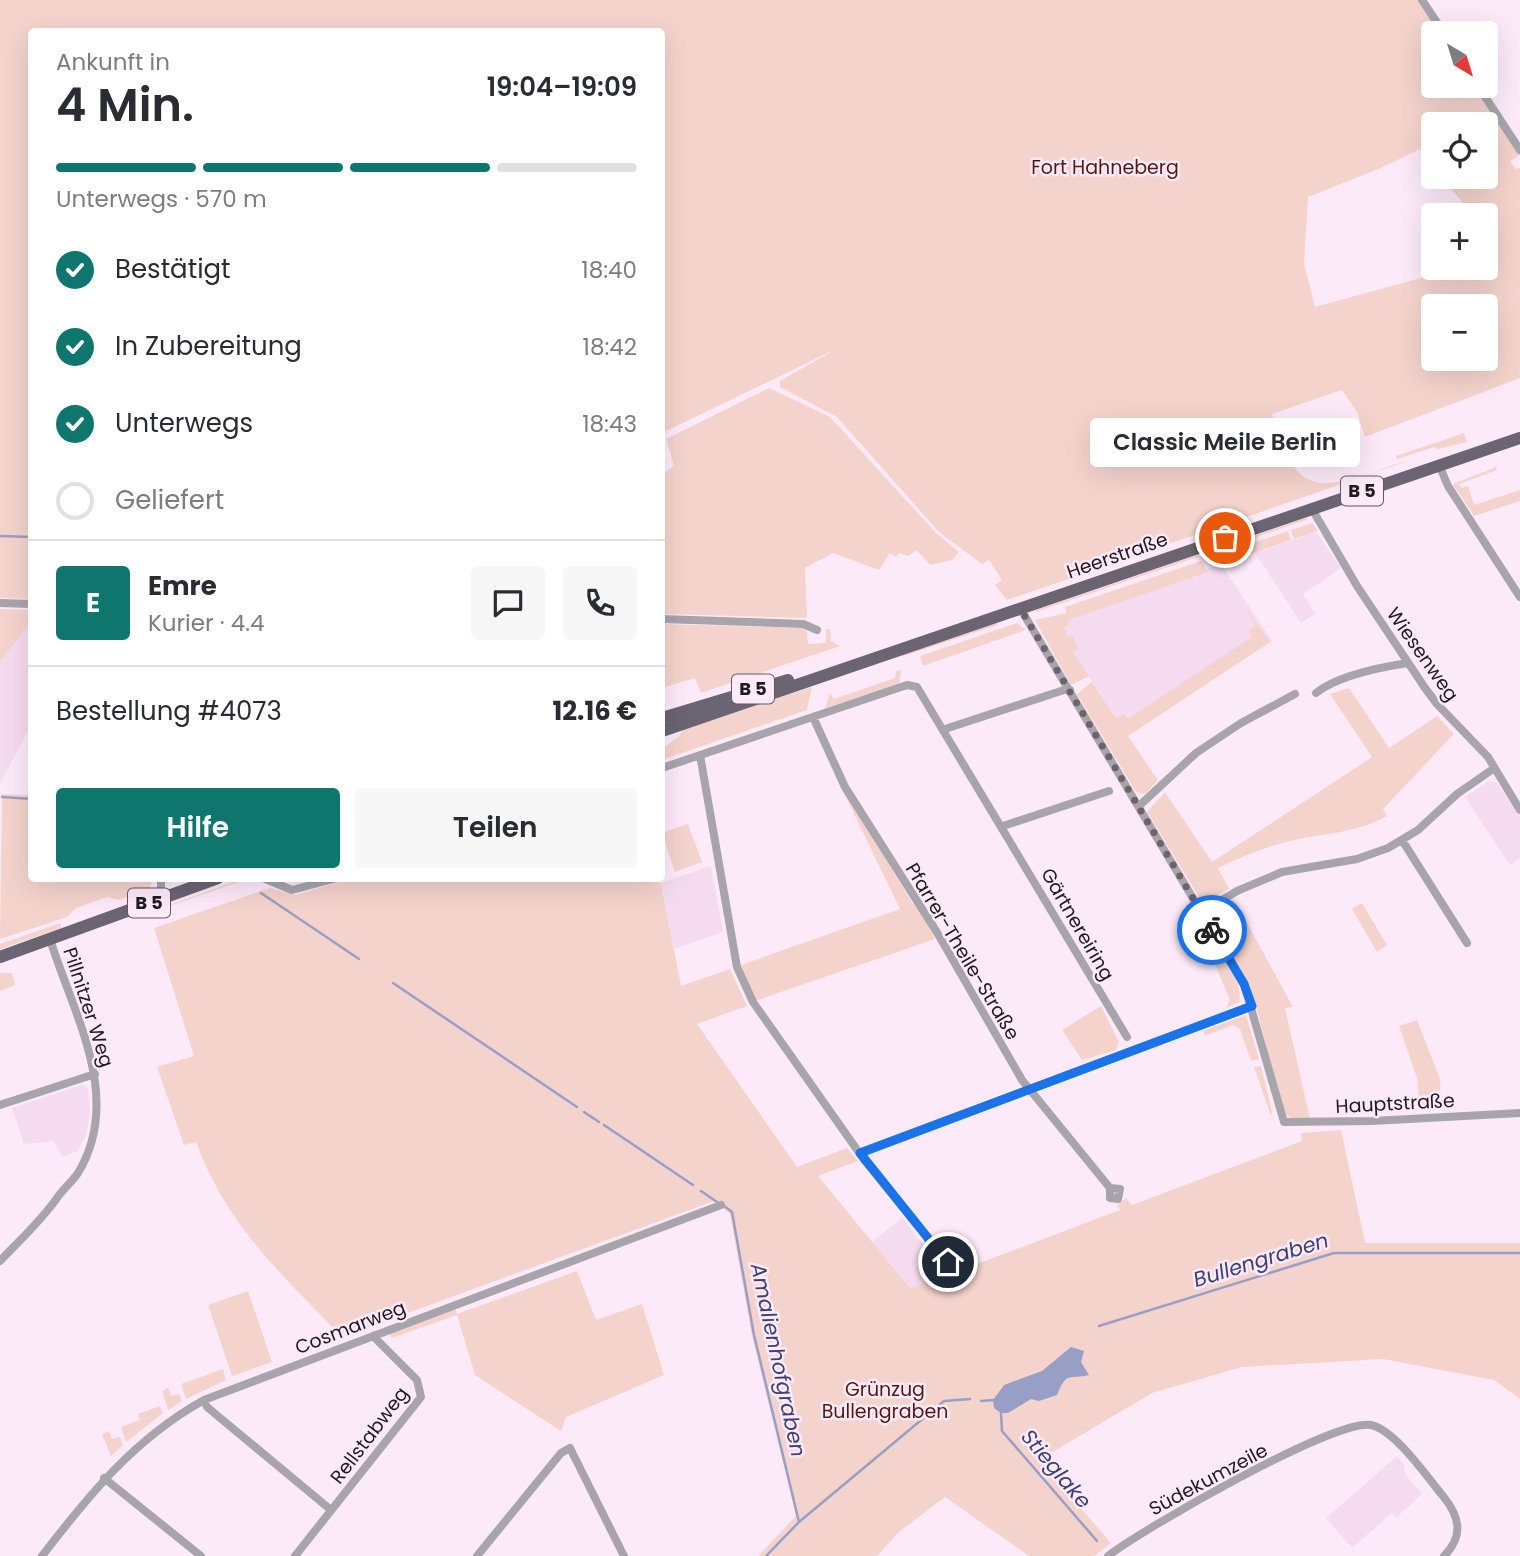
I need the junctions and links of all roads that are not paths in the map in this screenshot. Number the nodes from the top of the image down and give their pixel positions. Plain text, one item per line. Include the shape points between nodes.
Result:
1 (1422, 0) edge
2 (1436, 21) edge
3 (1486, 98) edge
4 (1520, 150) edge
5 (1520, 438) edge
6 (1439, 465) junction
7 (1311, 509) junction
8 (1520, 597) edge
9 (0, 603) edge
10 (28, 604) edge
11 (1020, 608) junction
12 (665, 619) edge
13 (817, 630) dead end
14 (1408, 663) junction
15 (846, 667) junction
16 (1070, 690) junction
17 (1316, 693) dead end
18 (1295, 694) dead end
19 (665, 717) edge
20 (813, 717) junction
21 (945, 729) junction
22 (665, 730) edge
23 (700, 755) junction
24 (665, 767) edge
25 (1493, 769) junction
26 (1109, 791) dead end
27 (1139, 806) junction
28 (1520, 810) edge
29 (1003, 826) junction
30 (1402, 841) junction
31 (160, 882) edge
32 (207, 882) edge
33 (272, 882) edge
34 (323, 882) edge
35 (161, 898) junction
36 (1202, 912) junction
37 (50, 940) junction
38 (1467, 943) dead end
39 (0, 957) edge
40 (1252, 1006) junction
41 (1127, 1037) dead end
42 (94, 1074) junction
43 (1029, 1090) junction
44 (0, 1105) edge
45 (1520, 1113) edge
46 (860, 1153) junction
47 (1110, 1188) dead end
48 (721, 1205) dead end
49 (940, 1253) dead end
50 (0, 1261) edge
51 (373, 1336) junction
52 (204, 1401) junction
53 (104, 1478) junction
54 (331, 1510) junction
55 (42, 1556) edge
56 (201, 1556) edge
57 (295, 1556) edge
58 (477, 1556) edge
59 (624, 1556) edge
60 (1108, 1556) edge
61 (1444, 1556) edge

1 - 2 street
3 - 4 street
5 - 6 main road, Heerstraße / B 5
6 - 7 main road, Heerstraße / B 5
6 - 8 street
7 - 11 main road, Heerstraße / B 5
7 - 14 street, Wiesenweg
9 - 10 street
11 - 15 main road, Heerstraße / B 5
11 - 16 street
12 - 13 street via 803,624
14 - 17 street via 1373,670
14 - 25 street, Wiesenweg via 1437,704 1482,749
15 - 19 main road, Heerstraße / B 5 via 745,691
15 - 22 main road, Heerstraße / B 5
16 - 21 street
16 - 27 street
18 - 27 street via 1206,746
20 - 21 street, Gärtnereiring via 913,685 922,689
20 - 23 street, Gärtnereiring
20 - 43 street, Pfarrer-Theile-Straße via 845,787
21 - 29 street, Gärtnereiring
23 - 24 street, Gärtnereiring
23 - 46 street via 738,970 753,1002
25 - 28 street, Wiesenweg
25 - 30 street
26 - 29 street
27 - 36 street
29 - 41 street, Gärtnereiring
30 - 36 street via 1371,855 1282,872
30 - 38 street
31 - 35 street
32 - 35 main road, B 5
33 - 34 street via 292,891
35 - 37 main road, B 5
36 - 40 street
37 - 39 main road, B 5
37 - 42 street, Pillnitzer Weg
40 - 43 street
40 - 45 street, Hauptstraße via 1284,1122
42 - 44 street
42 - 50 street, Pillnitzer Weg via 96,1118 80,1171
43 - 46 street
43 - 47 street, Pfarrer-Theile-Straße
46 - 49 street
48 - 51 street, Cosmarweg
51 - 52 street, Cosmarweg
51 - 54 street, Rellstabweg via 417,1380 421,1397
52 - 53 street, Cosmarweg via 155,1431
52 - 54 street
53 - 55 street, Cosmarweg
53 - 56 street
54 - 57 street, Rellstabweg
58 - 59 street via 570,1448
60 - 61 street, Südekumzeile via 1179,1510 1328,1437 1369,1425 1398,1444 1449,1503 1459,1534

